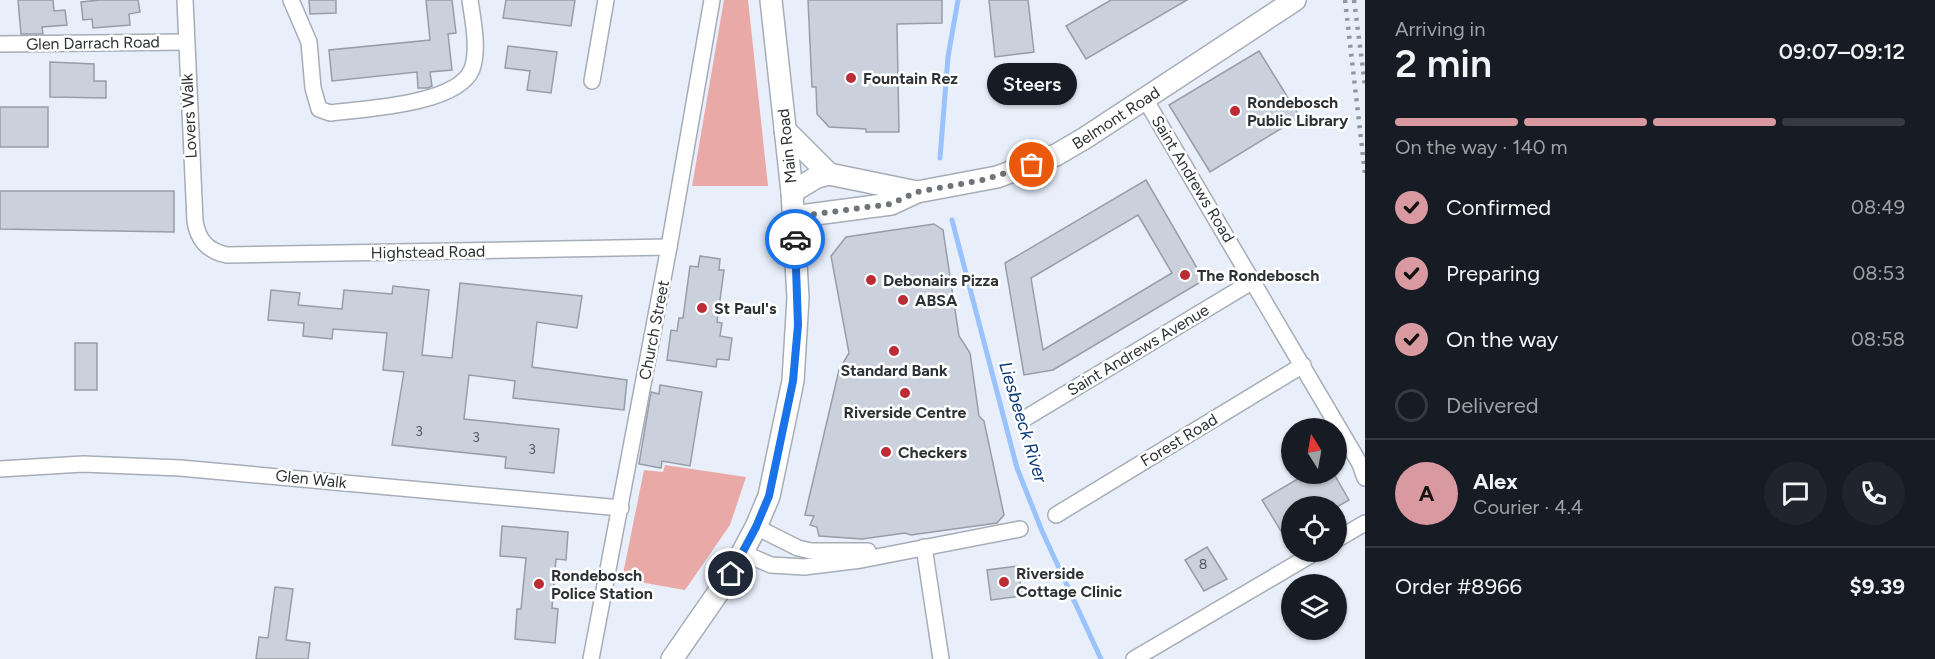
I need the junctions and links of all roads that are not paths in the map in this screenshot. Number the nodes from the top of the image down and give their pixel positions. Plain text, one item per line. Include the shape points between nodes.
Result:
1 (184, 0) edge
2 (291, 0) edge
3 (470, 0) edge
4 (606, 0) edge
5 (712, 0) edge
6 (771, 0) edge
7 (1295, 0) edge
8 (186, 42) junction
9 (0, 44) edge
10 (592, 81) dead end
11 (1145, 99) junction
12 (785, 130) junction
13 (829, 174) junction
14 (792, 192) junction
15 (917, 192) junction
16 (793, 217) junction
17 (196, 231) joint
18 (669, 247) junction
19 (1253, 281) junction
20 (1303, 365) junction
21 (1024, 419) dead end
22 (0, 469) edge
23 (1365, 478) edge
24 (621, 508) junction
25 (1056, 515) dead end
26 (1365, 523) edge
27 (756, 527) junction
28 (1020, 529) dead end
29 (1347, 534) edge
30 (924, 547) junction
31 (897, 552) junction
32 (743, 553) junction
33 (1299, 562) edge
34 (591, 659) edge
35 (672, 659) edge
36 (941, 659) edge
37 (1134, 659) edge

1 - 8 street, Lovers Walk
2 - 3 street via 309,42 315,100 319,109 330,113 413,101 439,94 464,80 473,63
4 - 10 street
5 - 18 street, Church Street
6 - 12 main road, Main Road
7 - 11 main road, Belmont Road
8 - 9 street, Glen Darrach Road
8 - 17 street, Lovers Walk
11 - 15 main road, Belmont Road via 1068,149 1032,165 990,178
11 - 19 street, Saint Andrews Road
12 - 13 main road
12 - 14 main road, Main Road
13 - 14 main road
13 - 15 main road, Belmont Road
14 - 16 main road, Main Road
15 - 16 main road, Belmont Road via 891,204
16 - 27 main road, Main Road via 797,353 769,496
17 - 18 street, Highstead Road via 205,246 227,255
18 - 24 street, Church Street
19 - 20 street, Saint Andrews Road
19 - 21 street, Saint Andrews Avenue
20 - 23 street, Saint Andrews Road
20 - 25 street, Forest Road
22 - 24 street, Glen Walk via 83,464 180,468
24 - 34 street, Church Street
26 - 29 street
27 - 31 street via 811,551
27 - 32 main road, Main Road
28 - 30 street
30 - 31 street
30 - 36 street
31 - 32 street via 794,568 771,565
32 - 35 main road, Main Road
33 - 37 street

